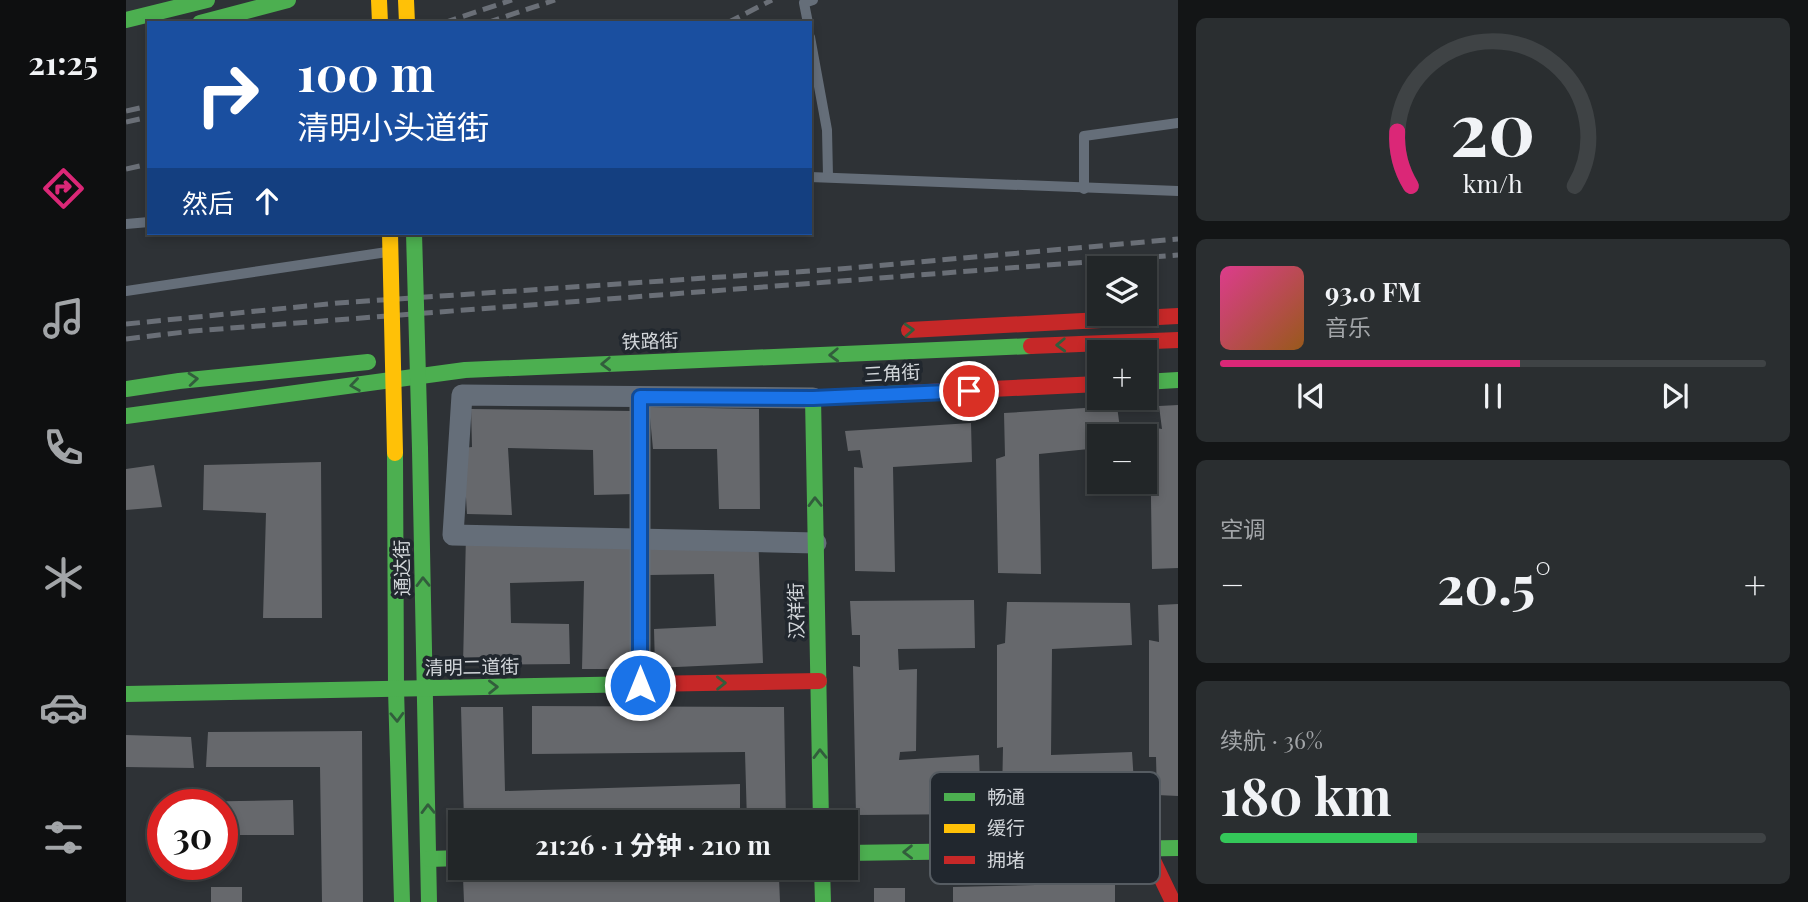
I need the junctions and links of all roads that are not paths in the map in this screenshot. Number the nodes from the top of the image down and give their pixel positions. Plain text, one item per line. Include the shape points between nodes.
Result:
1 (206, 0) edge
2 (288, 0) edge
3 (379, 0) edge
4 (406, 0) edge
5 (813, 0) edge
6 (126, 20) edge
7 (208, 21) edge
8 (380, 21) edge
9 (407, 21) edge
10 (808, 21) edge
11 (812, 48) edge
12 (1178, 123) edge
13 (828, 176) junction
14 (812, 177) edge
15 (1084, 189) junction
16 (1178, 191) edge
17 (147, 222) edge
18 (126, 224) edge
19 (390, 235) edge
20 (414, 235) edge
21 (390, 252) junction
22 (126, 291) edge
23 (1178, 316) edge
24 (895, 330) dead end
25 (1178, 340) edge
26 (440, 356) dead end
27 (1178, 380) edge
28 (1157, 381) edge
29 (1087, 385) edge
30 (126, 389) edge
31 (640, 397) junction
32 (813, 398) junction
33 (126, 416) edge
34 (640, 539) junction
35 (816, 542) junction
36 (819, 681) junction
37 (640, 685) junction
38 (425, 688) junction
39 (396, 689) junction
40 (126, 694) edge
41 (821, 810) edge
42 (1160, 848) edge
43 (1178, 848) edge
44 (930, 852) edge
45 (858, 853) edge
46 (448, 858) edge
47 (429, 859) junction
48 (1160, 875) edge
49 (822, 880) edge
50 (402, 902) edge
51 (429, 902) edge
52 (823, 902) edge
53 (1173, 902) edge

1 - 6 main road
2 - 7 main road
3 - 8 main road
4 - 9 main road
5 - 10 lane via 804,3
11 - 13 lane via 827,130
12 - 15 lane via 1084,136
13 - 14 lane
13 - 15 lane
15 - 16 lane
17 - 18 lane
19 - 21 main road, 通达街, bridge
38 -> 20 main road, 通达街, bridge
21 - 22 lane
21 - 39 main road, 通达街, bridge
24 -> 23 main road
25 -> 33 main road, 铁路街 via 465,370
30 -> 26 main road
27 - 28 main road
29 - 32 main road, 三角街
31 - 32 street
31 - 34 street
31 - 34 street via 462,395 453,536
35 -> 32 main road, 汉祥街
34 - 35 street
34 - 37 street
35 - 36 main road, 汉祥街
37 -> 36 main road, 清明二道街
41 -> 36 main road, 汉祥街
38 -> 37 main road, 清明二道街
38 - 39 main road, 清明二道街
47 -> 38 main road, 通达街
39 - 40 main road, 清明二道街
39 -> 50 main road, 通达街
42 - 43 main road
44 -> 45 main road
46 - 47 main road
47 - 51 main road, 通达街
48 - 53 main road
49 - 52 main road

